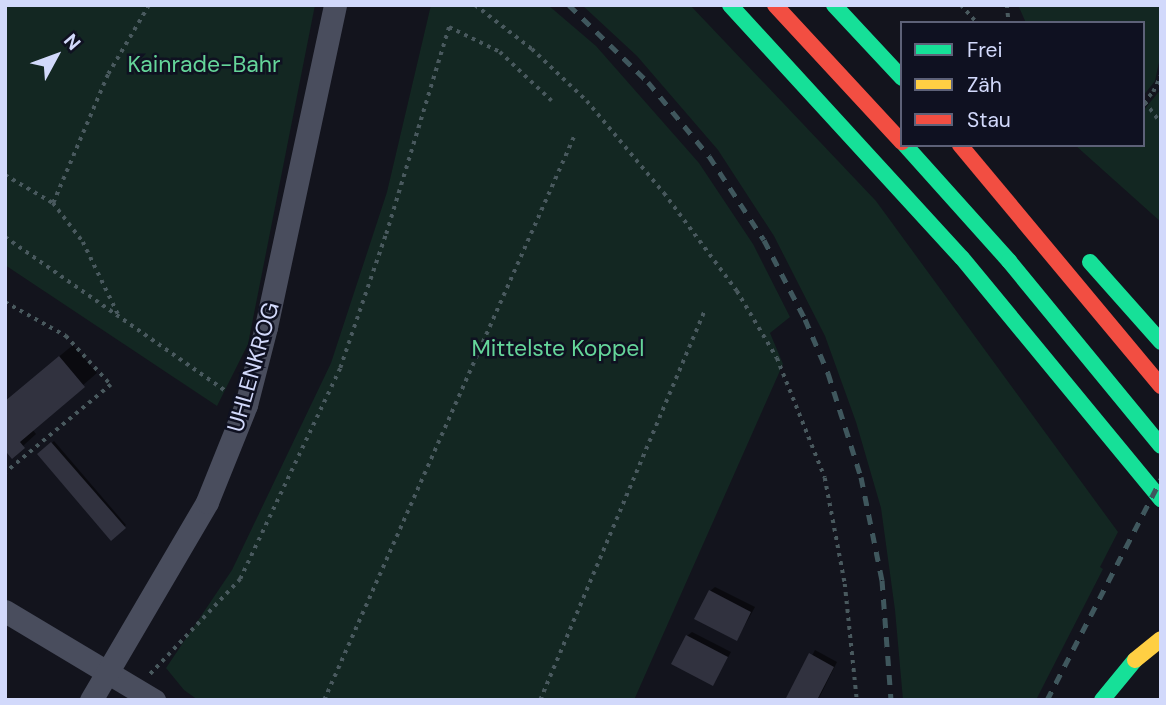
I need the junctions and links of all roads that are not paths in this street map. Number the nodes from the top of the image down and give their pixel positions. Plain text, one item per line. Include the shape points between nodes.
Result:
1 (335, 5) edge
2 (730, 5) edge
3 (775, 5) edge
4 (834, 5) edge
5 (900, 76) edge
6 (900, 141) edge
7 (906, 147) edge
8 (964, 147) edge
9 (964, 147) edge
10 (1021, 194) dead end
11 (1076, 246) dead end
12 (1161, 341) edge
13 (1161, 386) edge
14 (1161, 446) edge
15 (1157, 505) edge
16 (5, 611) edge
17 (1161, 639) edge
18 (108, 673) junction
19 (146, 695) edge
20 (92, 700) edge
21 (1102, 700) edge

1 - 18 street, UHLENKROG via 246,405 207,502
2 - 15 main road via 962,258 1103,426
3 - 6 main road
4 - 5 main road
7 - 14 main road via 1009,261
8 - 10 main road
9 - 13 main road
11 - 12 main road
16 - 18 street
17 - 21 main road via 1135,660
18 - 19 street
18 - 20 street, UHLENKROG

